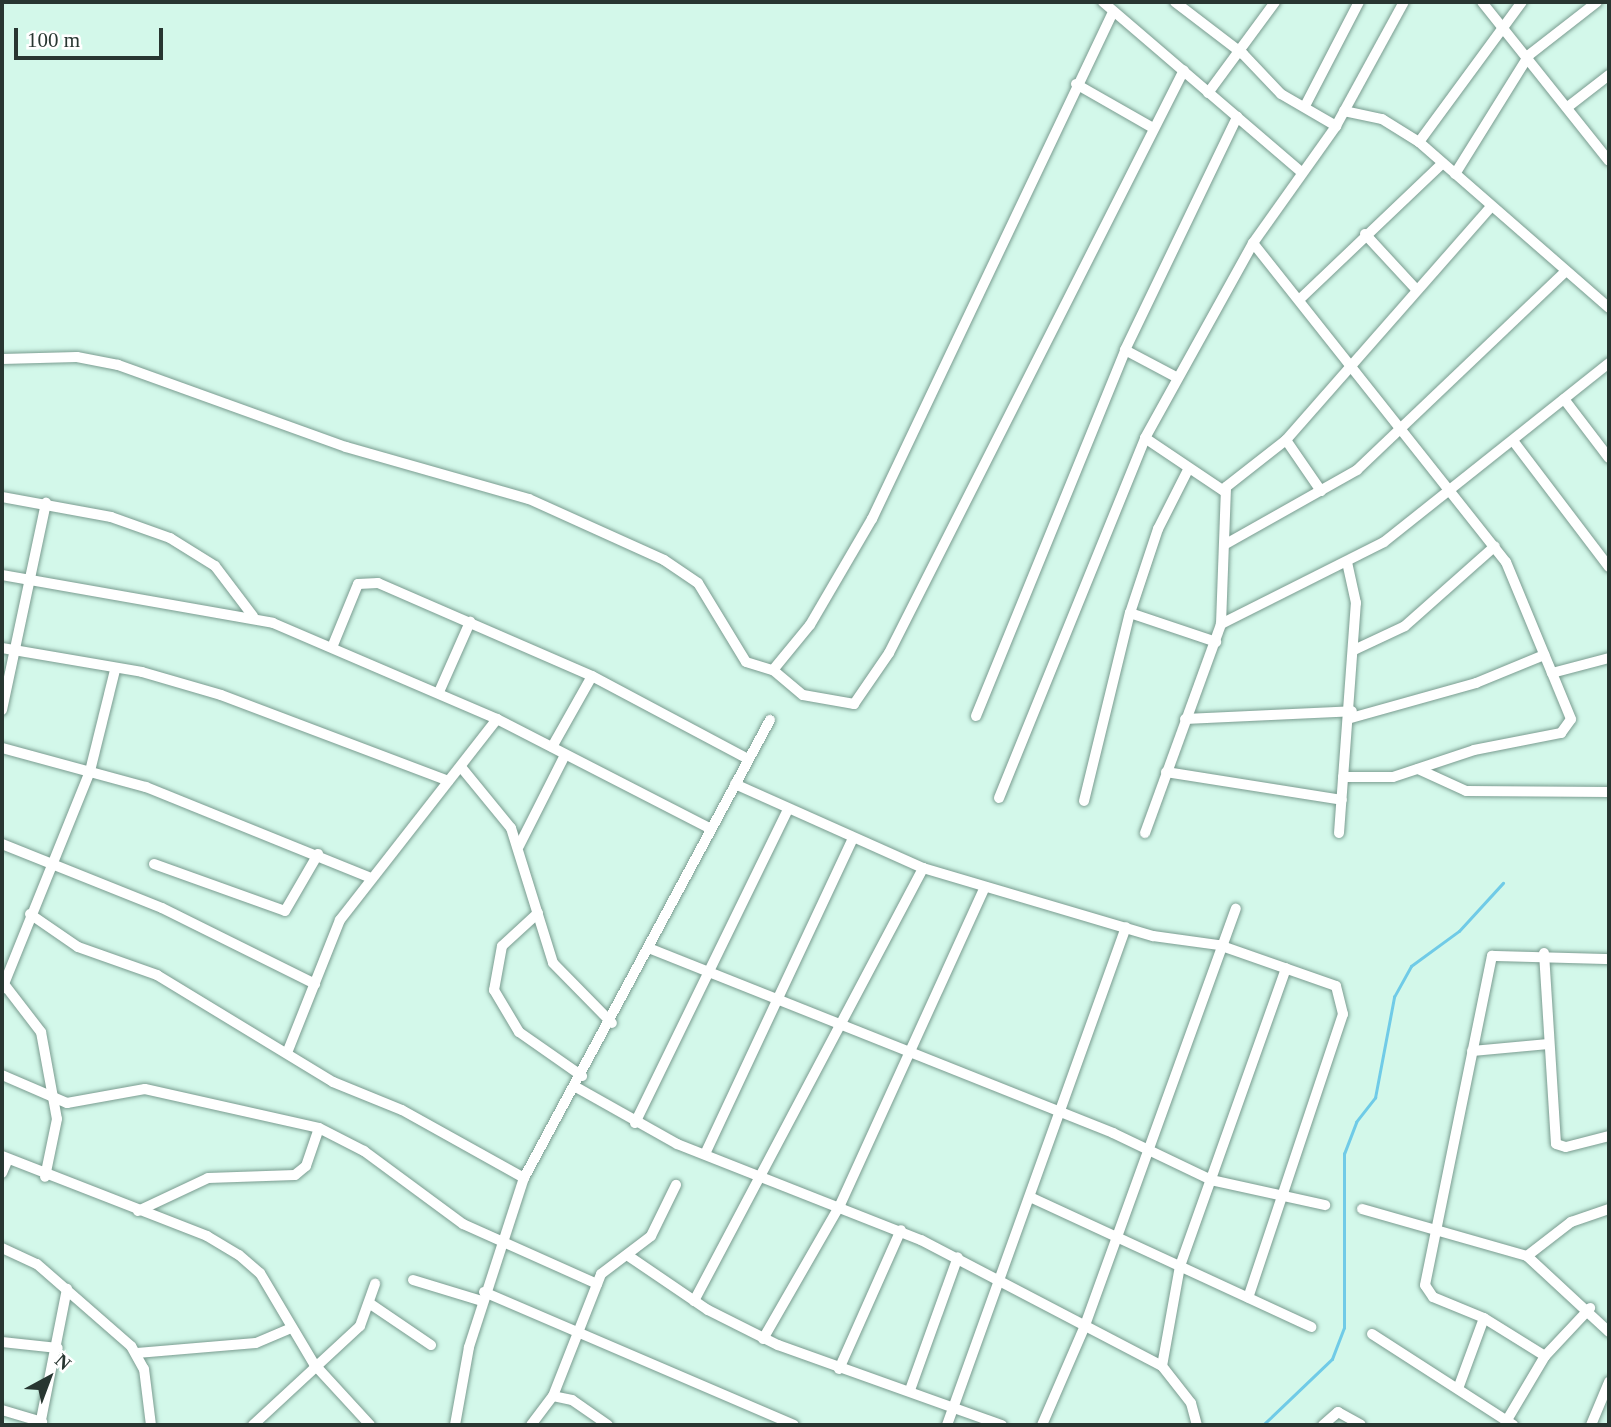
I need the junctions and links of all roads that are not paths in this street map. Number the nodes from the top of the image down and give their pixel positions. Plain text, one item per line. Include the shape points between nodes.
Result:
1 (1103, 2) edge
2 (1175, 2) edge
3 (1275, 2) edge
4 (1359, 2) edge
5 (1404, 2) edge
6 (1482, 2) edge
7 (1522, 2) edge
8 (1597, 2) edge
9 (1113, 12) junction
10 (1503, 21) junction
11 (1242, 54) junction
12 (1529, 55) junction
13 (1184, 69) junction
14 (1609, 75) edge
15 (1076, 84) junction
16 (1208, 93) junction
17 (1305, 106) junction
18 (1569, 106) junction
19 (1344, 111) junction
20 (1237, 117) junction
21 (1335, 125) junction
22 (1153, 128) junction
23 (1419, 142) junction
24 (1609, 161) edge
25 (1443, 163) junction
26 (1300, 171) junction
27 (1455, 174) junction
28 (1490, 208) junction
29 (1365, 234) junction
30 (1253, 243) junction
31 (1565, 272) junction
32 (1416, 289) junction
33 (1300, 299) junction
34 (1609, 308) edge
35 (1125, 350) junction
36 (2, 359) edge
37 (1353, 362) junction
38 (1609, 363) edge
39 (1176, 377) junction
40 (1564, 399) junction
41 (1403, 426) junction
42 (1145, 438) junction
43 (1286, 440) junction
44 (1514, 442) junction
45 (1609, 458) edge
46 (1189, 468) junction
47 (1224, 491) junction
48 (1321, 491) junction
49 (1451, 492) junction
50 (2, 497) edge
51 (46, 503) junction
52 (1224, 545) junction
53 (1495, 547) junction
54 (1347, 562) junction
55 (1609, 567) edge
56 (2, 575) edge
57 (32, 580) junction
58 (1130, 612) junction
59 (253, 616) junction
60 (470, 622) junction
61 (1221, 624) junction
62 (1216, 642) junction
63 (333, 645) junction
64 (2, 648) edge
65 (18, 650) junction
66 (1354, 650) junction
67 (1544, 655) junction
68 (1609, 658) edge
69 (115, 670) junction
70 (773, 670) junction
71 (1552, 673) junction
72 (592, 676) junction
73 (439, 692) junction
74 (2, 710) edge
75 (1351, 714) junction
76 (976, 716) dead end
77 (497, 719) junction
78 (1185, 719) junction
79 (770, 720) dead end
80 (552, 747) junction
81 (2, 748) edge
82 (565, 755) junction
83 (748, 759) junction
84 (461, 767) junction
85 (1418, 769) junction
86 (90, 771) junction
87 (1166, 772) junction
88 (1343, 777) junction
89 (448, 781) junction
90 (735, 784) junction
91 (1609, 792) edge
92 (999, 798) dead end
93 (1342, 800) junction
94 (1084, 801) dead end
95 (788, 809) junction
96 (709, 828) junction
97 (1144, 833) dead end
98 (1339, 833) dead end
99 (852, 840) junction
100 (2, 844) edge
101 (519, 846) junction
102 (318, 854) junction
103 (52, 862) junction
104 (154, 864) dead end
105 (923, 868) junction
106 (369, 877) junction
107 (985, 887) junction
108 (1236, 909) dead end
109 (538, 913) junction
110 (30, 914) junction
111 (1126, 927) junction
112 (1219, 945) junction
113 (651, 949) junction
114 (1544, 953) junction
115 (1609, 959) edge
116 (1286, 968) junction
117 (708, 972) junction
118 (315, 984) junction
119 (3, 986) edge
120 (774, 1000) junction
121 (612, 1023) junction
122 (839, 1028) junction
123 (1549, 1044) junction
124 (1472, 1051) junction
125 (287, 1053) junction
126 (908, 1055) junction
127 (2, 1075) edge
128 (579, 1081) junction
129 (52, 1098) junction
130 (1062, 1111) junction
131 (635, 1123) junction
132 (319, 1128) junction
133 (1609, 1136) edge
134 (1146, 1149) junction
135 (705, 1154) junction
136 (5, 1157) edge
137 (2, 1173) edge
138 (764, 1175) junction
139 (45, 1177) junction
140 (524, 1178) junction
141 (1211, 1180) junction
142 (676, 1185) dead end
143 (1282, 1195) junction
144 (1030, 1197) junction
145 (840, 1205) junction
146 (1325, 1205) dead end
147 (1362, 1209) dead end
148 (1609, 1209) edge
149 (138, 1210) junction
150 (901, 1230) junction
151 (1441, 1231) junction
152 (1114, 1239) junction
153 (507, 1241) junction
154 (2, 1248) edge
155 (627, 1255) junction
156 (1527, 1256) junction
157 (958, 1257) junction
158 (1180, 1266) junction
159 (1000, 1279) junction
160 (413, 1280) dead end
161 (375, 1284) dead end
162 (597, 1284) junction
163 (67, 1289) junction
164 (483, 1297) junction
165 (1248, 1298) junction
166 (694, 1301) junction
167 (369, 1303) junction
168 (1590, 1308) junction
169 (1484, 1318) junction
170 (1311, 1327) dead end
171 (292, 1328) junction
172 (1084, 1328) junction
173 (1609, 1332) edge
174 (575, 1333) junction
175 (1372, 1334) dead end
176 (763, 1339) junction
177 (2, 1342) edge
178 (431, 1346) dead end
179 (58, 1348) junction
180 (137, 1353) junction
181 (1545, 1356) junction
182 (314, 1364) junction
183 (1163, 1366) junction
184 (839, 1369) junction
185 (1609, 1382) edge
186 (1459, 1386) junction
187 (910, 1390) junction
188 (553, 1396) junction
189 (953, 1406) junction
190 (2, 1410) edge
191 (1510, 1423) edge
192 (41, 1424) edge
193 (150, 1425) edge
194 (253, 1425) edge
195 (370, 1425) edge
196 (455, 1425) edge
197 (531, 1425) edge
198 (608, 1425) edge
199 (793, 1425) edge
200 (947, 1425) edge
201 (1002, 1425) edge
202 (1042, 1425) edge
203 (1197, 1425) edge
204 (1323, 1425) edge
205 (1361, 1425) edge
206 (1591, 1425) edge

1 - 9 street
2 - 11 street
3 - 11 street
4 - 17 street
5 - 19 street
6 - 10 street
7 - 10 street
8 - 12 street
9 - 13 street
9 - 15 street
10 - 12 street
10 - 23 street
11 - 16 street
11 - 17 street via 1281,94
12 - 18 street
12 - 27 street
13 - 16 street
13 - 22 street
14 - 18 street
15 - 22 street
15 - 70 street via 872,519 810,625
16 - 20 street
17 - 21 street
18 - 24 street
19 - 21 street
19 - 23 street via 1382,119
20 - 26 street
20 - 35 street
21 - 26 street
22 - 70 street via 869,689 854,704 826,702 803,695
23 - 25 street
25 - 27 street
25 - 29 street
26 - 30 street
27 - 28 street
28 - 31 street
28 - 32 street
29 - 32 street
29 - 33 street
30 - 33 street
30 - 39 street
31 - 34 street
31 - 41 street via 1516,312
32 - 37 street
33 - 37 street
35 - 39 street
35 - 76 street
36 - 70 street via 77,357 118,365 346,447 529,499 685,573 720,610 737,653
37 - 41 street
37 - 43 street
38 - 40 street
39 - 42 street
40 - 44 street
40 - 45 street
41 - 48 street via 1357,470
41 - 49 street
42 - 46 street
42 - 92 street
43 - 47 street
43 - 48 street
44 - 49 street
44 - 55 street
46 - 47 street
46 - 58 street via 1158,529
47 - 52 street
48 - 52 street
49 - 53 street
49 - 54 street
50 - 51 street
51 - 57 street
51 - 59 street via 170,538 215,566
52 - 61 street
53 - 66 street via 1405,626
53 - 67 street
54 - 61 street
54 - 66 street via 1355,598
56 - 57 street
57 - 59 street via 126,601
57 - 65 street
58 - 62 street
58 - 94 street
59 - 63 street
60 - 63 street via 366,580 351,595
60 - 72 street
60 - 73 street
61 - 62 street
62 - 78 street
63 - 73 street
64 - 65 street
65 - 69 street
65 - 74 street
66 - 75 street
67 - 71 street
67 - 75 street via 1476,683
68 - 71 street
69 - 86 street
69 - 89 street via 221,695
71 - 85 street via 1569,728
72 - 80 street
72 - 83 street
73 - 77 street
75 - 78 street
75 - 88 street
77 - 80 street
77 - 84 street
78 - 87 street
79 - 83 street
80 - 82 street
81 - 86 street
82 - 96 street
82 - 101 street
83 - 90 street
84 - 89 street
84 - 101 street via 496,804
85 - 88 street via 1379,779
85 - 91 street via 1466,791
86 - 102 street
86 - 103 street
87 - 93 street
87 - 97 street
88 - 93 street
89 - 106 street
90 - 95 street
90 - 96 street
93 - 98 street
95 - 99 street
95 - 117 street
96 - 113 street
99 - 105 street
99 - 120 street
100 - 103 street
101 - 109 street
102 - 104 street via 282,911
102 - 106 street
103 - 110 street
103 - 118 street
105 - 107 street
105 - 122 street
106 - 118 street via 340,920
107 - 111 street
107 - 126 street
108 - 112 street
109 - 121 street via 554,963
109 - 128 street via 502,946 494,990 519,1032
110 - 119 street
110 - 125 street via 78,947 157,975
111 - 112 street
111 - 130 street
112 - 116 street
112 - 134 street
113 - 117 street
113 - 121 street
114 - 115 street
114 - 123 street
114 - 124 street via 1492,956
116 - 141 street
116 - 143 street via 1328,980 1344,1003 1319,1097
117 - 120 street
117 - 131 street
118 - 125 street
119 - 129 street via 41,1032
120 - 122 street
120 - 135 street
121 - 128 street
122 - 126 street
122 - 138 street
123 - 124 street
123 - 133 street via 1556,1144 1566,1147
124 - 151 street
125 - 140 street
126 - 130 street
126 - 145 street
127 - 129 street
128 - 131 street
128 - 140 street
129 - 132 street via 77,1103 145,1090
129 - 139 street via 55,1136
130 - 134 street
130 - 144 street
131 - 135 street
132 - 149 street via 306,1166 295,1175 208,1178
132 - 153 street via 364,1151 463,1224
134 - 141 street
134 - 152 street
135 - 138 street
136 - 137 street
136 - 139 street
138 - 145 street
138 - 166 street
139 - 149 street
140 - 153 street
141 - 143 street
141 - 158 street
142 - 155 street via 656,1228
143 - 146 street
143 - 165 street
144 - 152 street
144 - 159 street
145 - 150 street
145 - 176 street
147 - 151 street
148 - 156 street via 1571,1222
149 - 171 street via 239,1255 260,1273
150 - 157 street
150 - 184 street
151 - 156 street
151 - 169 street via 1425,1290
152 - 158 street
152 - 172 street
153 - 162 street
153 - 164 street
154 - 163 street via 37,1264
155 - 162 street
155 - 166 street
156 - 168 street
157 - 159 street
157 - 187 street
158 - 165 street
158 - 183 street
159 - 172 street
159 - 189 street
160 - 164 street
161 - 167 street
162 - 174 street
163 - 179 street
163 - 180 street
164 - 174 street
164 - 196 street
165 - 170 street
166 - 176 street
167 - 178 street
167 - 182 street via 353,1334
168 - 173 street
168 - 181 street
169 - 181 street
169 - 186 street
171 - 180 street via 256,1343
171 - 182 street
172 - 183 street
172 - 202 street
174 - 188 street
174 - 199 street
175 - 186 street
176 - 184 street
177 - 179 street
179 - 192 street
180 - 193 street
181 - 191 street
182 - 194 street
182 - 195 street
183 - 203 street via 1191,1403
184 - 187 street
185 - 206 street
186 - 191 street
187 - 189 street
188 - 197 street
188 - 198 street via 572,1400
189 - 200 street
189 - 201 street
190 - 192 street
204 - 205 street via 1339,1412

